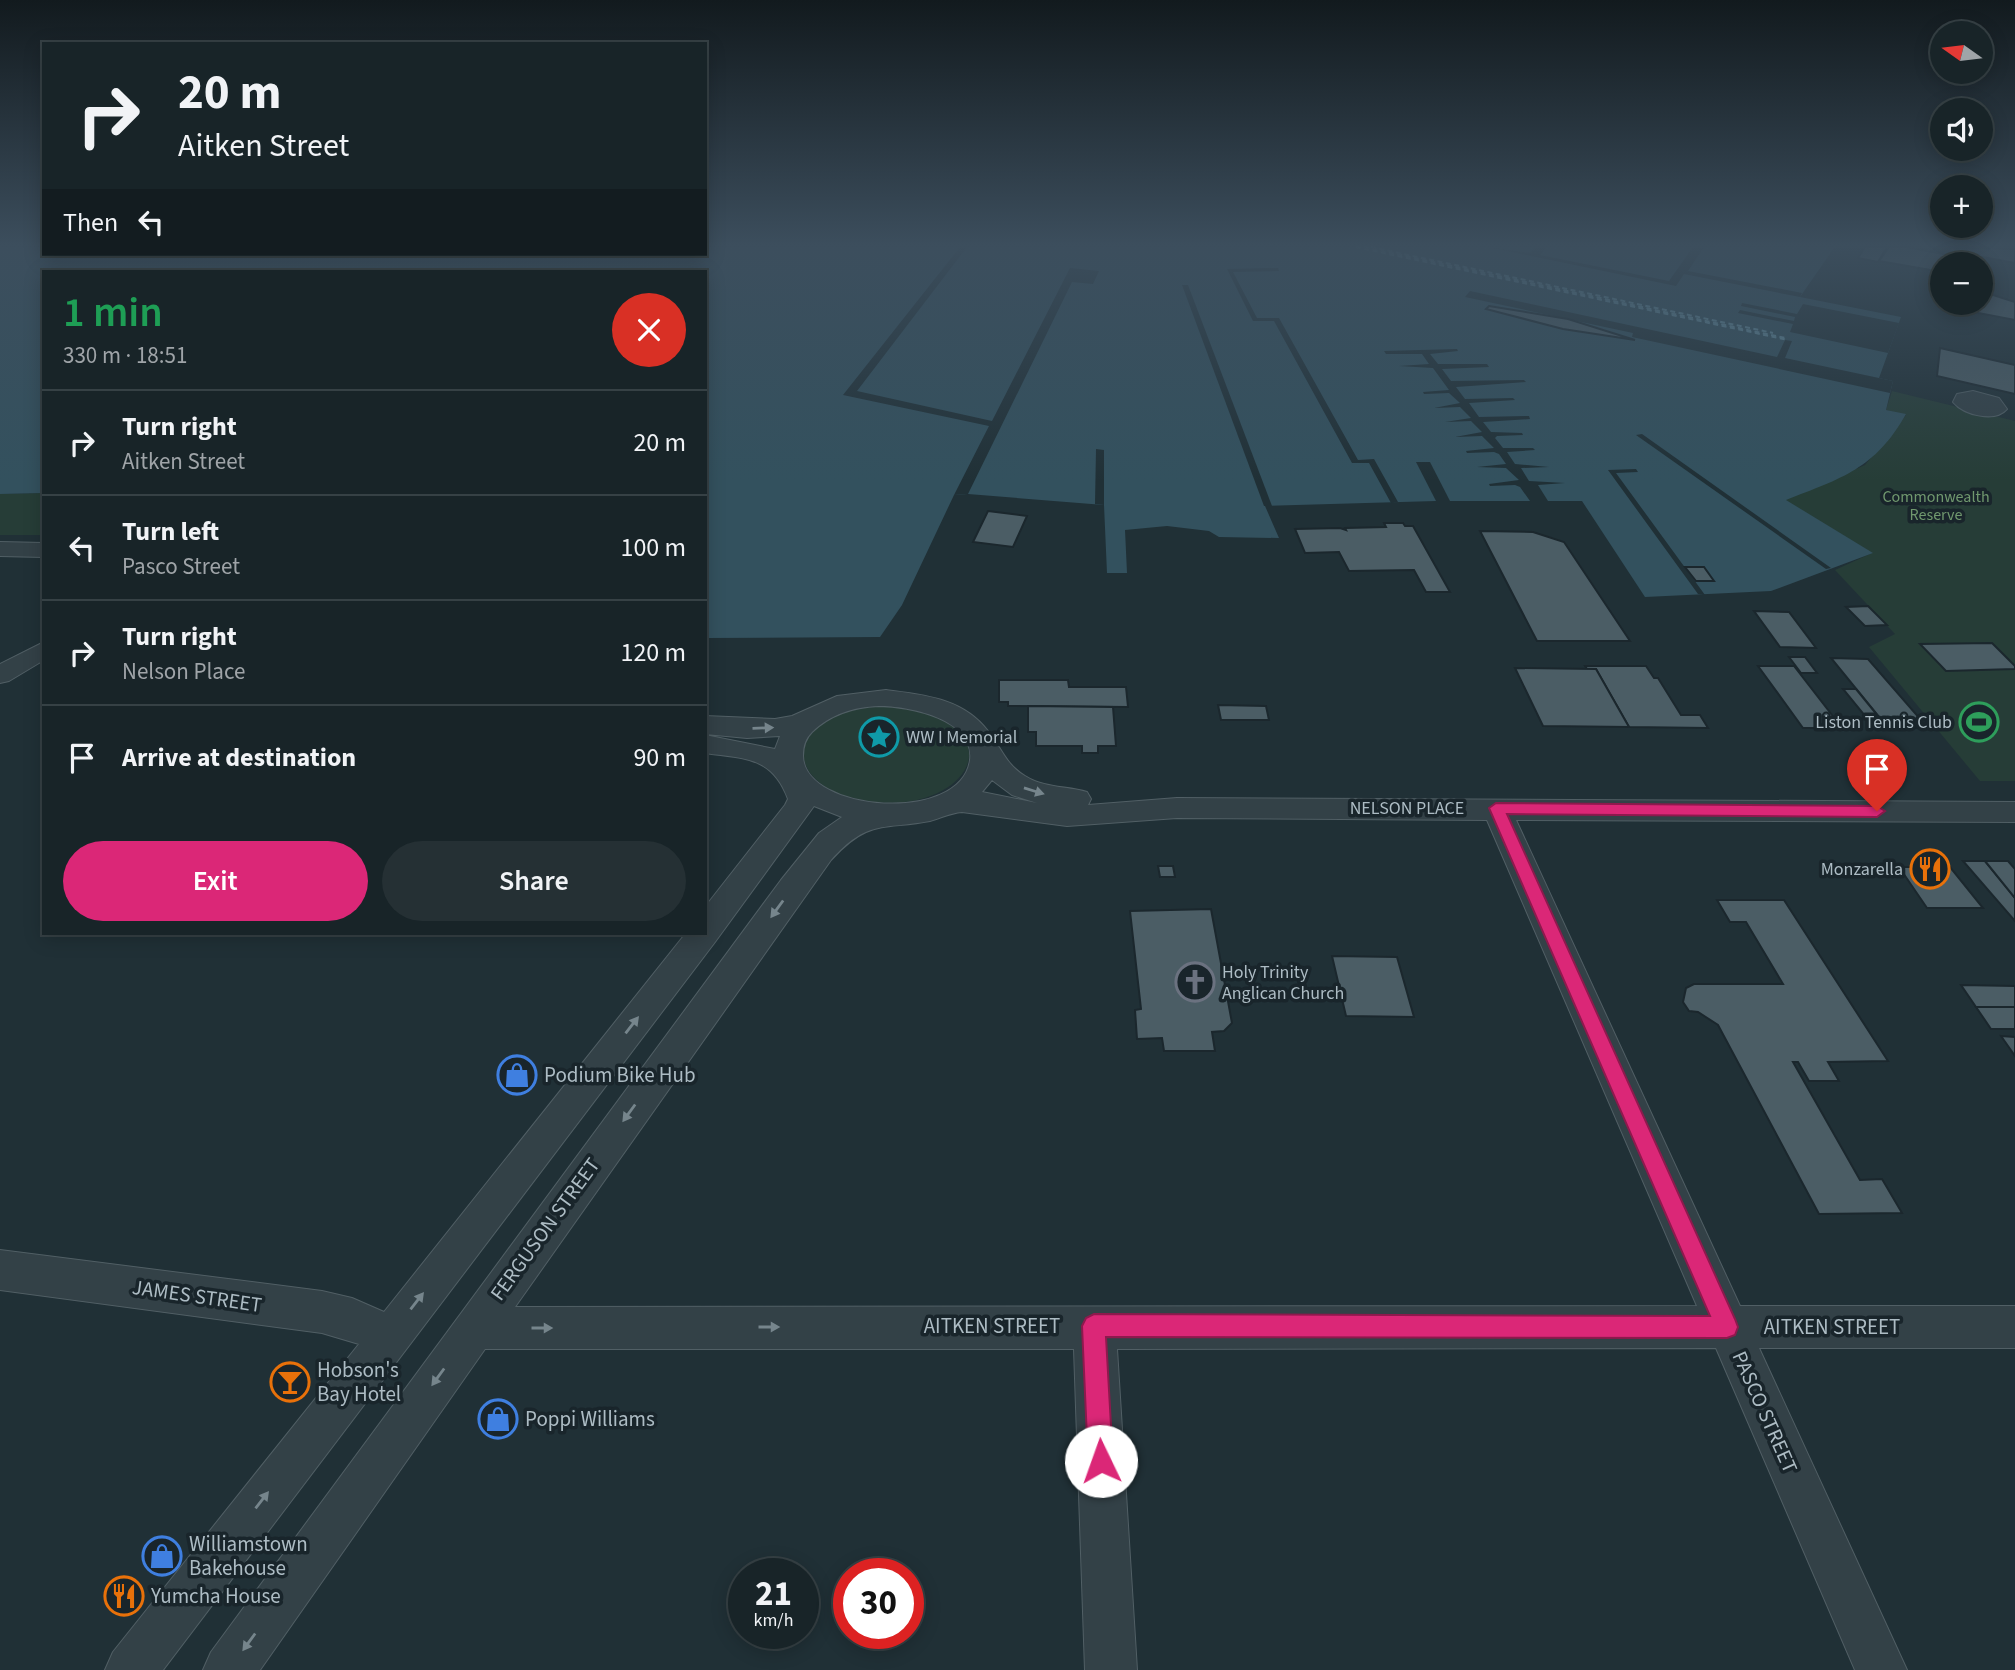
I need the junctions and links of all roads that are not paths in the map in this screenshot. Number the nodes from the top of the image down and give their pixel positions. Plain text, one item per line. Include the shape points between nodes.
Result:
1 (0, 549) edge
2 (42, 550) edge
3 (42, 650) edge
4 (0, 675) edge
5 (819, 713) junction
6 (707, 725) edge
7 (707, 744) edge
8 (985, 749) junction
9 (793, 776) junction
10 (949, 803) junction
11 (1177, 808) junction
12 (1496, 808) junction
13 (2015, 812) edge
14 (883, 815) junction
15 (707, 928) edge
16 (702, 935) edge
17 (0, 1270) edge
18 (1094, 1326) junction
19 (1727, 1327) junction
20 (2015, 1327) edge
21 (474, 1328) junction
22 (390, 1336) junction
23 (131, 1670) edge
24 (229, 1670) edge
25 (1111, 1670) edge
26 (1881, 1670) edge

1 - 2 street
3 - 4 street
6 -> 5 street via 772,728
5 - 8 street via 863,699 919,701 964,720
5 - 9 street via 792,741 788,759
7 - 9 street via 770,757 783,763
8 - 10 street via 980,775
8 -> 11 street, NELSON PLACE via 997,773 1036,793
9 - 14 street via 824,800
9 - 15 street via 802,799 798,809
10 - 11 street, NELSON PLACE via 973,800 1060,816
10 - 14 street via 923,812
11 - 12 street, NELSON PLACE
12 - 13 street, NELSON PLACE
12 - 19 street, PASCO STREET
14 -> 21 street, FERGUSON STREET via 852,822 824,846
22 -> 16 street
17 - 22 street, JAMES STREET via 322,1312
18 - 19 street, AITKEN STREET
21 -> 18 street, AITKEN STREET
18 - 25 street
19 - 20 street, AITKEN STREET
19 - 26 street, PASCO STREET
21 -> 24 street, FERGUSON STREET
23 -> 22 street

